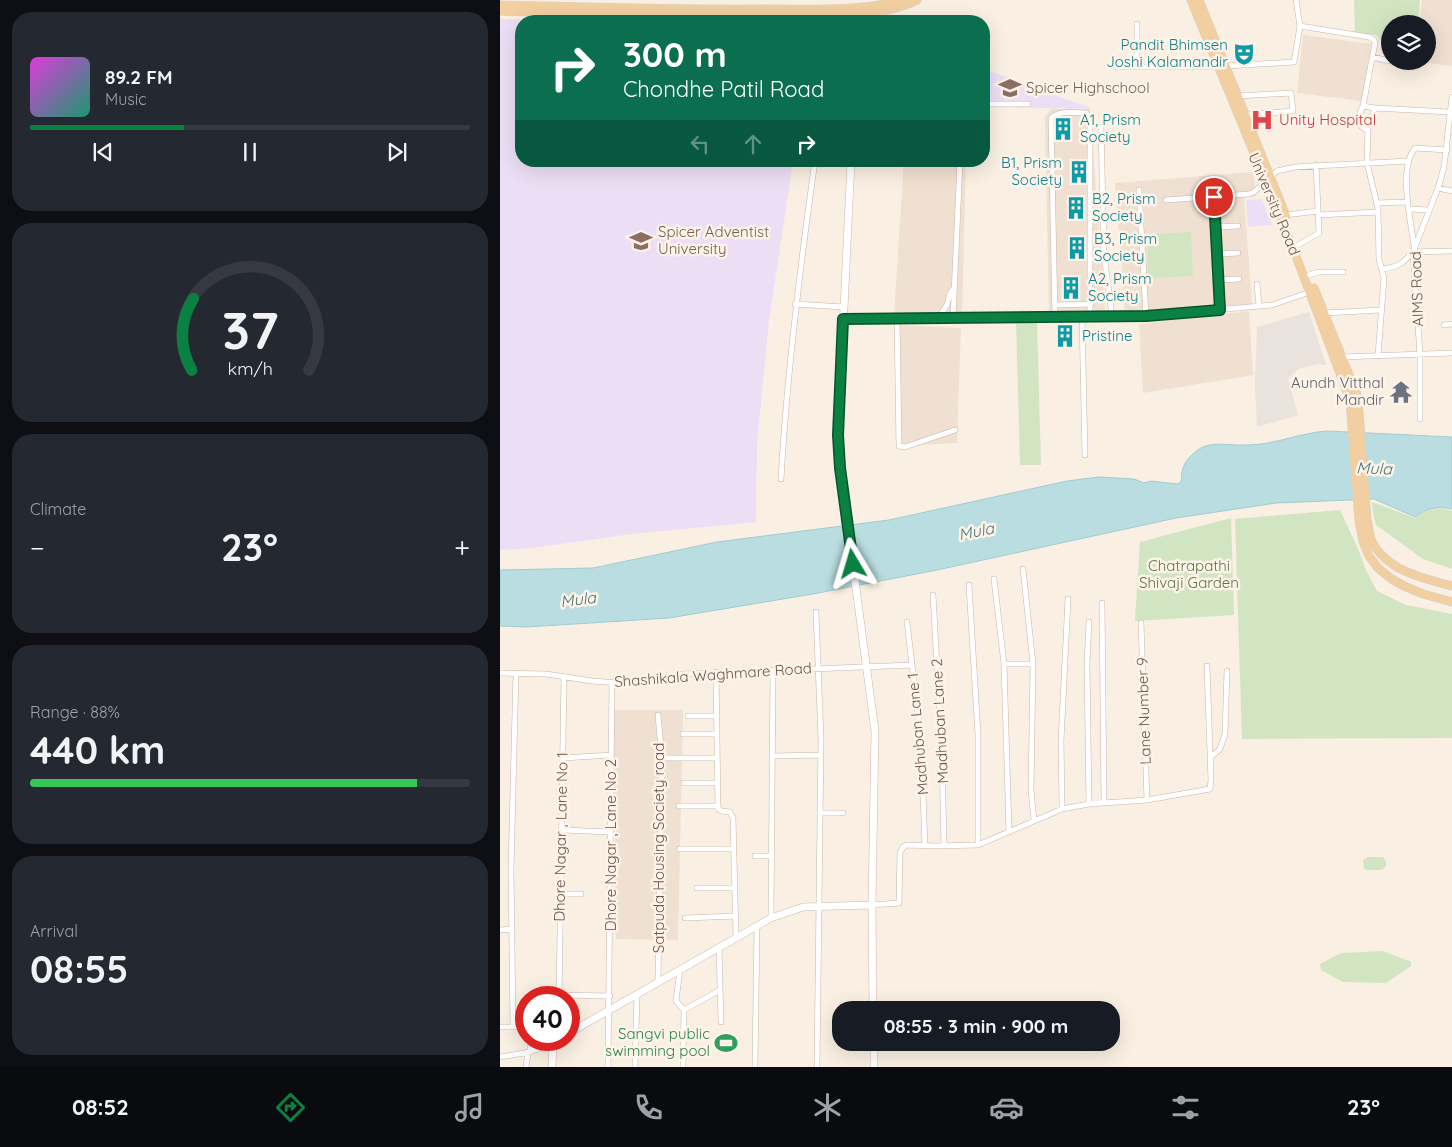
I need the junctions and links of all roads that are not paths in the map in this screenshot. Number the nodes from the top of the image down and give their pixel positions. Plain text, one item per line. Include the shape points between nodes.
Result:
1 (902, 0) edge
2 (917, 0) edge
3 (1191, 0) edge
4 (1199, 0) edge
5 (1296, 0) edge
6 (500, 5) edge
7 (882, 9) junction
8 (500, 11) edge
9 (643, 15) edge
10 (813, 15) edge
11 (882, 15) edge
12 (1137, 24) dead end
13 (1300, 26) junction
14 (1372, 57) junction
15 (1381, 59) edge
16 (1217, 66) junction
17 (1226, 66) junction
18 (1116, 67) dead end
19 (1137, 67) junction
20 (1238, 96) junction
21 (1452, 99) edge
22 (990, 104) edge
23 (1028, 104) dead end
24 (1363, 106) junction
25 (1374, 108) junction
26 (1449, 112) junction
27 (1246, 116) junction
28 (1100, 127) dead end
29 (1368, 131) junction
30 (1450, 141) edge
31 (1447, 150) junction
32 (1408, 161) junction
33 (1367, 162) junction
34 (1316, 165) junction
35 (814, 167) edge
36 (851, 167) edge
37 (960, 167) edge
38 (1268, 178) junction
39 (1438, 188) junction
40 (1139, 190) dead end
41 (1452, 191) edge
42 (1214, 197) junction
43 (1166, 200) dead end
44 (1408, 202) junction
45 (1376, 203) junction
46 (1410, 209) junction
47 (1429, 210) junction
48 (1378, 212) junction
49 (1318, 213) junction
50 (1286, 215) junction
51 (1238, 226) dead end
52 (1216, 228) junction
53 (1295, 247) junction
54 (1414, 250) junction
55 (1452, 251) edge
56 (1217, 254) junction
57 (1238, 254) dead end
58 (1382, 269) junction
59 (1343, 272) dead end
60 (1309, 274) junction
61 (1239, 279) dead end
62 (1218, 280) junction
63 (1257, 284) dead end
64 (954, 288) junction
65 (1310, 292) junction
66 (796, 304) junction
67 (1090, 304) junction
68 (1055, 305) junction
69 (1259, 306) junction
70 (844, 307) junction
71 (1220, 310) junction
72 (1381, 310) junction
73 (1324, 312) junction
74 (1082, 316) junction
75 (1090, 316) junction
76 (1112, 316) junction
77 (1146, 316) junction
78 (1055, 317) junction
79 (938, 318) junction
80 (953, 318) junction
81 (843, 319) junction
82 (897, 319) junction
83 (1452, 324) edge
84 (1444, 325) dead end
85 (1452, 353) edge
86 (1420, 355) junction
87 (1378, 356) junction
88 (1338, 357) junction
89 (1420, 419) dead end
90 (955, 430) dead end
91 (1085, 455) dead end
92 (781, 478) dead end
93 (1363, 521) junction
94 (1022, 570) dead end
95 (994, 579) dead end
96 (969, 586) dead end
97 (1452, 586) edge
98 (933, 595) dead end
99 (1068, 599) dead end
100 (1452, 602) edge
101 (1102, 603) dead end
102 (816, 612) dead end
103 (907, 622) dead end
104 (1089, 622) dead end
105 (1141, 623) dead end
106 (1004, 664) junction
107 (1033, 664) junction
108 (912, 665) junction
109 (1207, 666) dead end
110 (866, 667) junction
111 (818, 668) junction
112 (773, 670) junction
113 (1227, 671) dead end
114 (716, 672) junction
115 (500, 673) edge
116 (516, 673) junction
117 (564, 677) junction
118 (612, 682) junction
119 (658, 715) dead end
120 (688, 716) dead end
121 (716, 716) junction
122 (683, 734) dead end
123 (717, 734) junction
124 (611, 755) junction
125 (821, 755) junction
126 (772, 756) junction
127 (1211, 757) junction
128 (563, 758) junction
129 (662, 758) junction
130 (717, 758) junction
131 (684, 783) dead end
132 (718, 783) junction
133 (1147, 800) junction
134 (1104, 802) junction
135 (1089, 804) junction
136 (679, 806) dead end
137 (718, 806) junction
138 (1062, 809) junction
139 (820, 813) junction
140 (843, 813) dead end
141 (1034, 821) junction
142 (562, 830) junction
143 (610, 832) junction
144 (1008, 832) junction
145 (978, 845) junction
146 (925, 846) junction
147 (944, 846) junction
148 (734, 849) junction
149 (680, 850) dead end
150 (755, 856) dead end
151 (772, 856) junction
152 (697, 888) dead end
153 (735, 888) junction
154 (561, 894) junction
155 (581, 894) dead end
156 (872, 905) junction
157 (819, 906) junction
158 (736, 916) junction
159 (685, 918) dead end
160 (771, 918) junction
161 (756, 926) junction
162 (512, 929) junction
163 (500, 930) edge
164 (736, 937) junction
165 (719, 947) junction
166 (680, 969) junction
167 (658, 981) junction
168 (559, 986) edge
169 (720, 990) junction
170 (637, 993) junction
171 (580, 996) edge
172 (610, 996) junction
173 (873, 1001) edge
174 (610, 1009) junction
175 (684, 1010) junction
176 (721, 1022) dead end
177 (500, 1027) edge
178 (513, 1027) joint
179 (580, 1027) edge
180 (533, 1051) edge
181 (554, 1051) edge
182 (874, 1051) edge
183 (529, 1053) junction
184 (500, 1057) edge
185 (526, 1067) edge
186 (552, 1067) edge
187 (608, 1067) edge
188 (635, 1067) edge
189 (683, 1067) edge
190 (755, 1067) edge
191 (817, 1067) edge
192 (874, 1067) edge

1 - 7 main road
2 - 7 main road via 902,7
3 - 16 main road, University Road
4 - 17 main road, University Road
5 - 13 street
6 - 7 main road via 679,10
7 - 10 main road
7 - 11 street
8 - 9 main road
12 - 19 street
13 - 14 street via 1374,40
13 - 17 street via 1294,62
14 - 15 street
14 - 24 street
16 - 19 street
16 - 38 main road, University Road
17 - 20 main road, University Road
18 - 19 street
20 - 27 main road, University Road
20 - 27 street via 1291,93 1293,111
21 - 26 street, AIMS Road
22 - 23 street
24 - 25 street
24 - 29 street via 1361,126
25 - 26 street
25 - 29 street
26 - 30 street, AIMS Road
27 - 38 main road, University Road
28 - 76 street via 1104,254
29 - 33 street
30 - 31 street, AIMS Road
31 - 32 street via 1415,148
31 - 39 street, AIMS Road
32 - 33 street
32 - 44 street
33 - 34 street
33 - 45 street
34 - 38 street via 1281,169
34 - 49 street
35 - 66 street
36 - 70 street
37 - 64 street
38 - 42 street via 1249,194
38 - 50 main road, University Road
38 - 53 main road, University Road
39 - 41 street
39 - 47 street, AIMS Road
40 - 77 street
42 - 43 street
42 - 52 street
44 - 45 street
44 - 46 street
45 - 48 street
46 - 47 street
46 - 54 street
47 - 54 street, AIMS Road
48 - 49 street
48 - 58 street
49 - 50 street
49 - 53 street via 1319,233
50 - 53 main road, University Road
51 - 52 street
52 - 56 street
53 - 60 main road, University Road
53 - 65 main road, University Road
54 - 55 street
54 - 58 street via 1402,263
54 - 86 street, AIMS Road
56 - 57 street
56 - 62 street
58 - 72 street
59 - 60 street
60 - 73 main road, University Road
61 - 62 street
62 - 71 street
63 - 69 street
64 - 79 street
64 - 80 street
65 - 69 street
65 - 88 main road, University Road
66 - 70 street
66 - 92 street
67 - 68 street
67 - 68 street via 1090,118 1086,113 1070,113 1051,118
67 - 75 street
68 - 78 street
69 - 71 street
70 - 81 street
71 - 77 street
72 - 73 street
72 - 87 street
73 - 88 main road, University Road
74 - 75 street
74 - 78 street
74 - 91 street
75 - 76 street
76 - 77 street
78 - 80 street
79 - 80 street
79 - 82 street
81 - 82 street
81 - 110 street via 838,435 840,468
82 - 90 street via 899,446
83 - 84 street
85 - 86 street
86 - 87 street
86 - 89 street, AIMS Road
87 - 88 street
88 - 93 main road, University Road via 1358,397 1356,410
93 - 97 main road via 1380,555 1393,565
93 - 100 main road via 1368,556 1378,568 1404,586
94 - 107 street
95 - 106 street
96 - 145 street via 978,735
98 - 147 street, Madhuban Lane 2
99 - 138 street via 1061,741
101 - 134 street
102 - 111 street
103 - 108 street, Madhuban Lane 1
104 - 135 street
105 - 133 street, Lane Number 9
106 - 107 street
106 - 144 street
107 - 141 street via 1031,790
108 - 110 street, Shashikala Waghmare Road
108 - 146 street, Madhuban Lane 1 via 921,742
109 - 127 street
110 - 111 street, Shashikala Waghmare Road
110 - 156 street via 876,749
111 - 112 street, Shashikala Waghmare Road
111 - 125 street
112 - 114 street, Shashikala Waghmare Road
112 - 126 street
113 - 127 street via 1225,734 1220,749
114 - 118 street, Shashikala Waghmare Road
114 - 121 street
115 - 116 street, Shashikala Waghmare Road
116 - 117 street, Shashikala Waghmare Road
116 - 162 street
117 - 118 street, Shashikala Waghmare Road
117 - 128 street, Dhore Nagar , Lane No 1
118 - 124 street, Dhore Nagar , Lane No 2
119 - 129 street, Satpuda Housing Society road
120 - 121 street
121 - 123 street
122 - 123 street
123 - 130 street
124 - 128 street
124 - 143 street, Dhore Nagar , Lane No 2
125 - 126 street
125 - 139 street
126 - 151 street
127 - 133 street via 1210,789
128 - 142 street, Dhore Nagar , Lane No 1
129 - 130 street
129 - 167 street, Satpuda Housing Society road
130 - 132 street
131 - 132 street
132 - 137 street
133 - 134 street
134 - 135 street
135 - 138 street
136 - 137 street
137 - 148 street via 719,810 730,812 733,818
138 - 141 street
139 - 140 street
139 - 157 street
141 - 144 street
142 - 143 street
142 - 154 street, Dhore Nagar , Lane No 1
143 - 172 street, Dhore Nagar , Lane No 2
144 - 145 street
145 - 147 street
146 - 147 street
146 - 156 street via 907,845 902,848 899,904
148 - 149 street
148 - 153 street
150 - 151 street
151 - 160 street
152 - 153 street
153 - 158 street
154 - 155 street
154 - 168 street, Dhore Nagar , Lane No 1
156 - 157 street
156 - 173 street
157 - 160 street via 802,907
157 - 191 street
158 - 159 street
158 - 164 street
160 - 161 street
161 - 164 street
161 - 190 street
162 - 163 street
162 - 178 street
164 - 165 street
165 - 166 street
165 - 169 street
166 - 167 street
166 - 175 street via 676,1002
167 - 170 street
169 - 175 street
169 - 176 street
170 - 174 street
170 - 188 street
171 - 172 street
172 - 174 street, Dhore Nagar , Lane No 2
174 - 179 street
174 - 187 street, Dhore Nagar , Lane No 2
175 - 189 street
177 - 178 street
180 - 183 street
181 - 186 street
182 - 192 street
183 - 184 street
183 - 185 street

